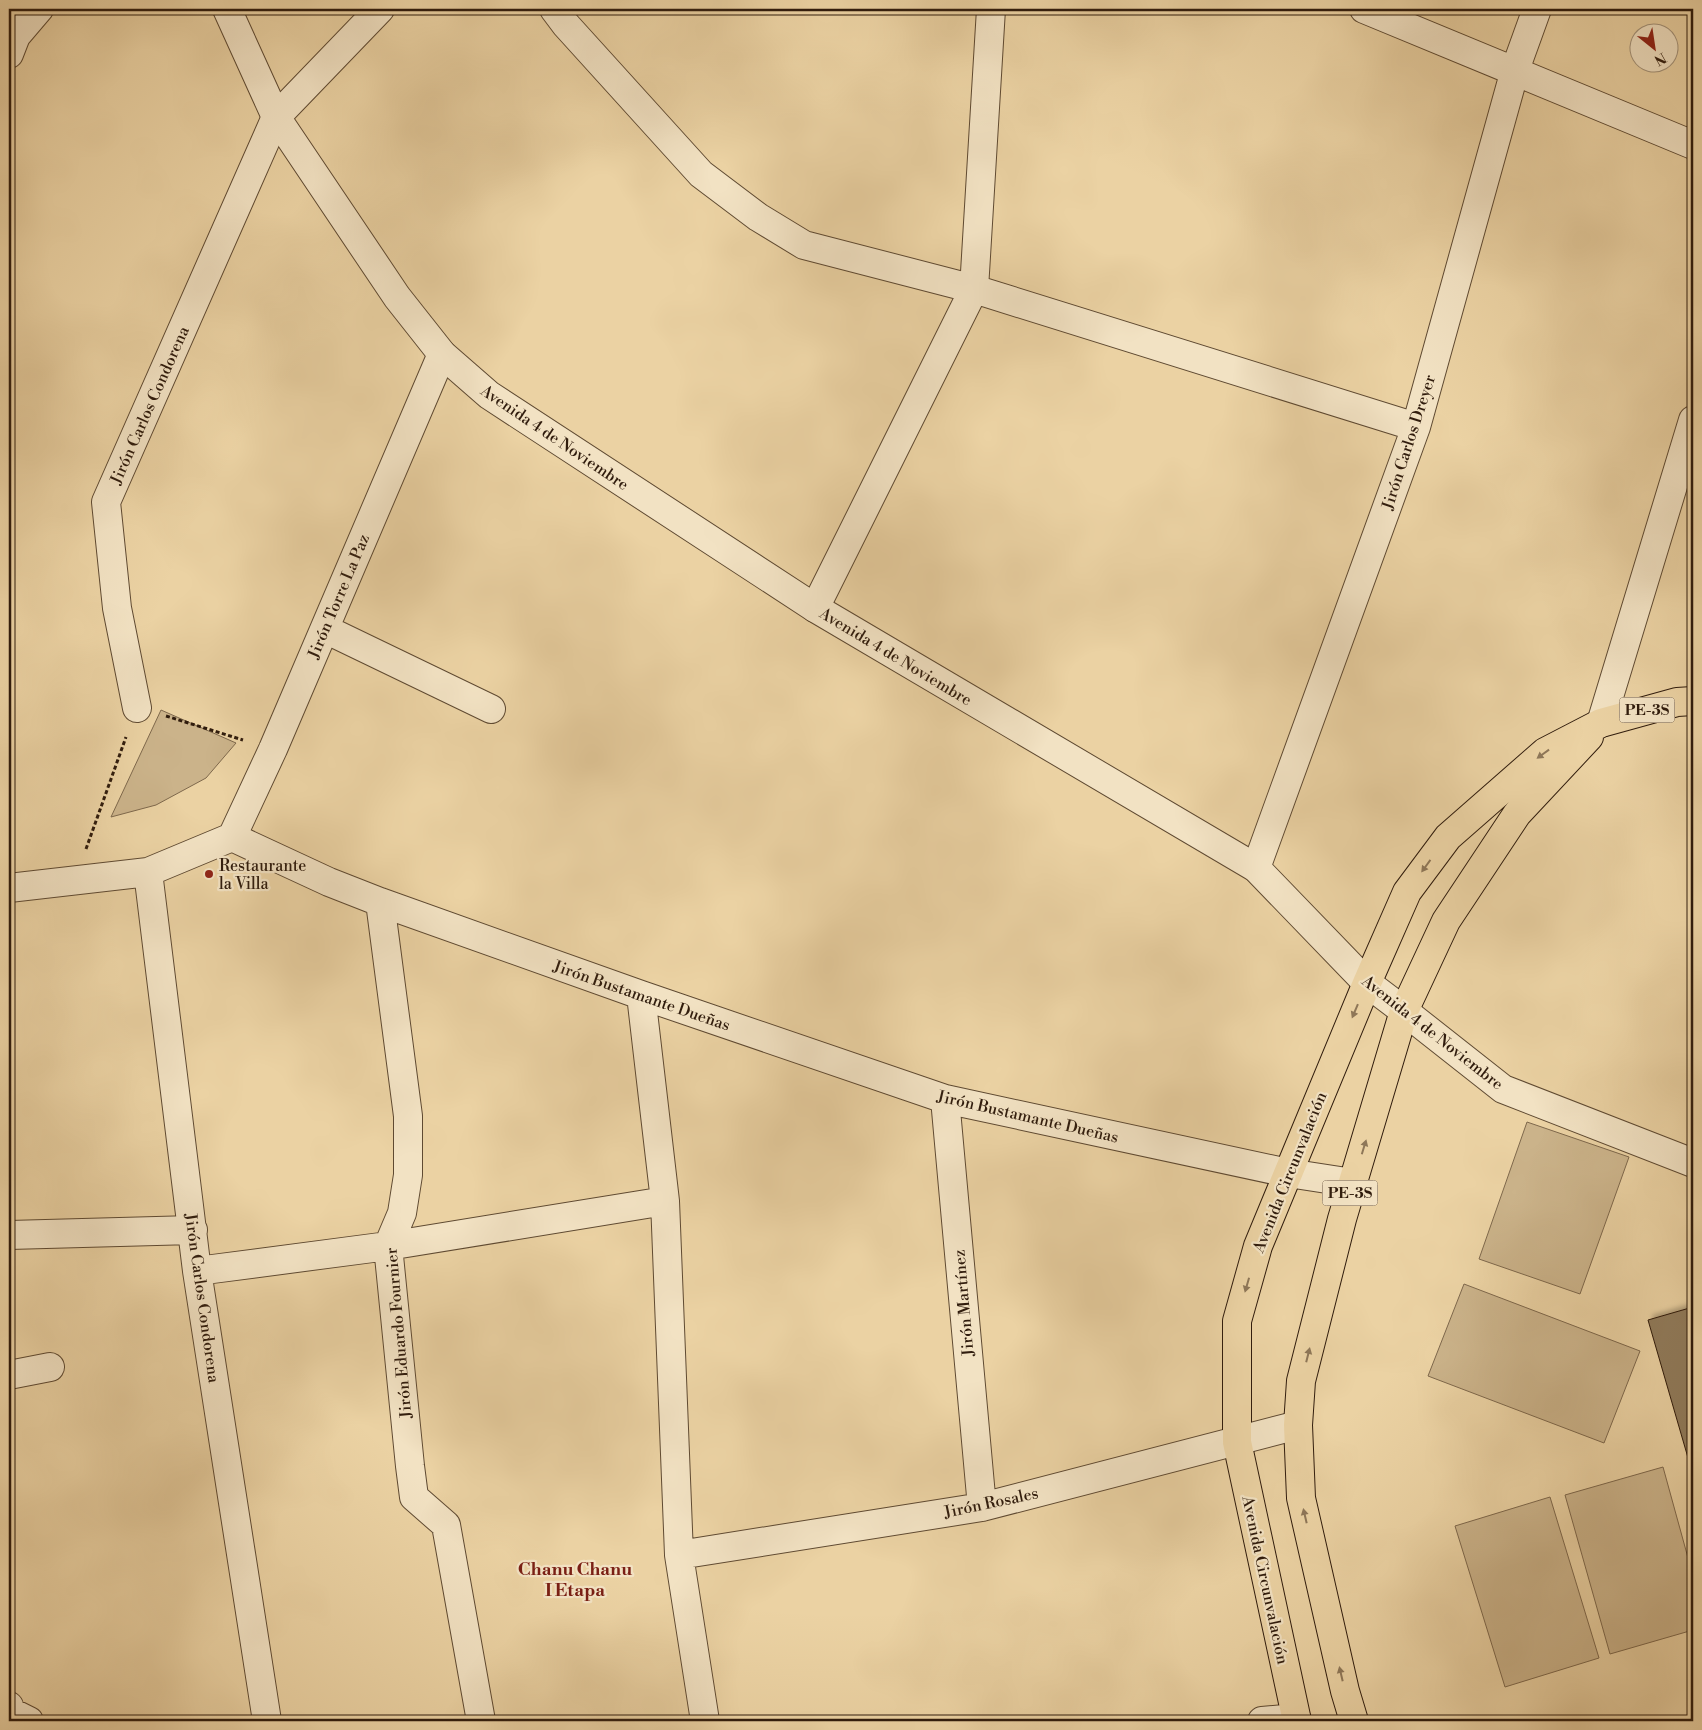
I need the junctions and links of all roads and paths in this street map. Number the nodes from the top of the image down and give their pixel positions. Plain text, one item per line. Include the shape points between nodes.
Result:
1 (40, 9) edge
2 (227, 9) edge
3 (380, 9) edge
4 (554, 9) edge
5 (991, 9) edge
6 (1364, 9) edge
7 (1537, 9) edge
8 (11, 43) edge
9 (1515, 70) junction
10 (276, 117) junction
11 (1693, 145) edge
12 (974, 289) junction
13 (442, 354) junction
14 (1693, 420) edge
15 (1416, 427) junction
16 (815, 608) junction
17 (324, 629) junction
18 (1693, 701) edge
19 (137, 708) junction
20 (491, 709) dead end
21 (1602, 723) junction
22 (273, 749) junction
23 (232, 837) junction
24 (1256, 868) junction
25 (148, 872) junction
26 (75, 880) junction
27 (9, 888) edge
28 (380, 902) junction
29 (1367, 983) junction
30 (641, 995) junction
31 (1404, 1011) junction
32 (945, 1099) junction
33 (1693, 1163) edge
34 (1288, 1173) junction
35 (1353, 1183) junction
36 (665, 1201) junction
37 (193, 1230) junction
38 (9, 1234) edge
39 (388, 1246) junction
40 (197, 1271) junction
41 (50, 1367) dead end
42 (9, 1375) edge
43 (1298, 1425) junction
44 (1237, 1442) junction
45 (982, 1506) junction
46 (679, 1555) junction
47 (9, 1706) edge
48 (1296, 1720) edge
49 (29, 1721) edge
50 (267, 1721) edge
51 (481, 1721) edge
52 (705, 1721) edge
53 (1262, 1721) edge
54 (1354, 1721) edge

1 - 8 street
2 - 10 street, Avenida 4 de Noviembre
3 - 10 street
4 - 12 street via 701,174 758,217 804,245
5 - 12 street
6 - 9 street
7 - 9 street, Jirón Carlos Dreyer
9 - 11 street
9 - 15 street, Jirón Carlos Dreyer
10 - 13 street, Avenida 4 de Noviembre via 397,297
10 - 19 street, Jirón Carlos Condorena via 106,502 117,608
12 - 15 street
12 - 16 street
13 - 16 street, Avenida 4 de Noviembre via 489,395
13 - 17 street, Jirón Torre La Paz
14 - 21 street
15 - 24 street, Jirón Carlos Dreyer
16 - 24 street, Avenida 4 de Noviembre
17 - 20 street
17 - 22 street, Jirón Torre La Paz
18 - 21 highway, Avenida Circunvalación / PE-3S via 1676,702
19 - 22 path
19 - 26 path
21 -> 29 highway, Avenida Circunvalación / PE-3S via 1545,752 1448,837 1408,892
21 - 31 highway, PE-3S via 1517,814 1446,921
22 - 23 street, Jirón Torre La Paz
23 - 25 street
23 - 28 street, Jirón Bustamante Dueñas
24 - 29 street, Avenida 4 de Noviembre
25 - 26 street
25 - 37 street, Jirón Carlos Condorena
26 - 27 street
28 - 30 street, Jirón Bustamante Dueñas
28 - 39 street, Jirón Eduardo Fournier via 408,1116 408,1175 402,1213
29 - 31 street, Avenida 4 de Noviembre
29 -> 34 highway, Avenida Circunvalación / PE-3S
30 - 32 street, Jirón Bustamante Dueñas
30 - 36 street
31 - 33 street, Avenida 4 de Noviembre via 1503,1089
35 -> 31 highway, PE-3S
32 - 34 street, Jirón Bustamante Dueñas
32 - 45 street, Jirón Martínez
34 - 35 street, Jirón Bustamante Dueñas
34 -> 44 highway, Avenida Circunvalación / PE-3S via 1258,1246 1237,1321
43 -> 35 highway, PE-3S via 1301,1381
36 - 39 street
36 - 46 street
37 - 38 street
37 - 40 street, Jirón Carlos Condorena
39 - 40 street
39 - 51 street, Jirón Eduardo Fournier via 414,1497 446,1525
40 - 50 street, Jirón Carlos Condorena
41 - 42 street
43 - 44 street, Jirón Rosales
54 -> 43 highway, PE-3S via 1301,1498
44 - 45 street, Jirón Rosales
44 - 48 highway, Avenida Circunvalación / PE-3S
45 - 46 street, Jirón Rosales
46 - 52 street
47 - 49 street via 9,1711
48 - 53 street

